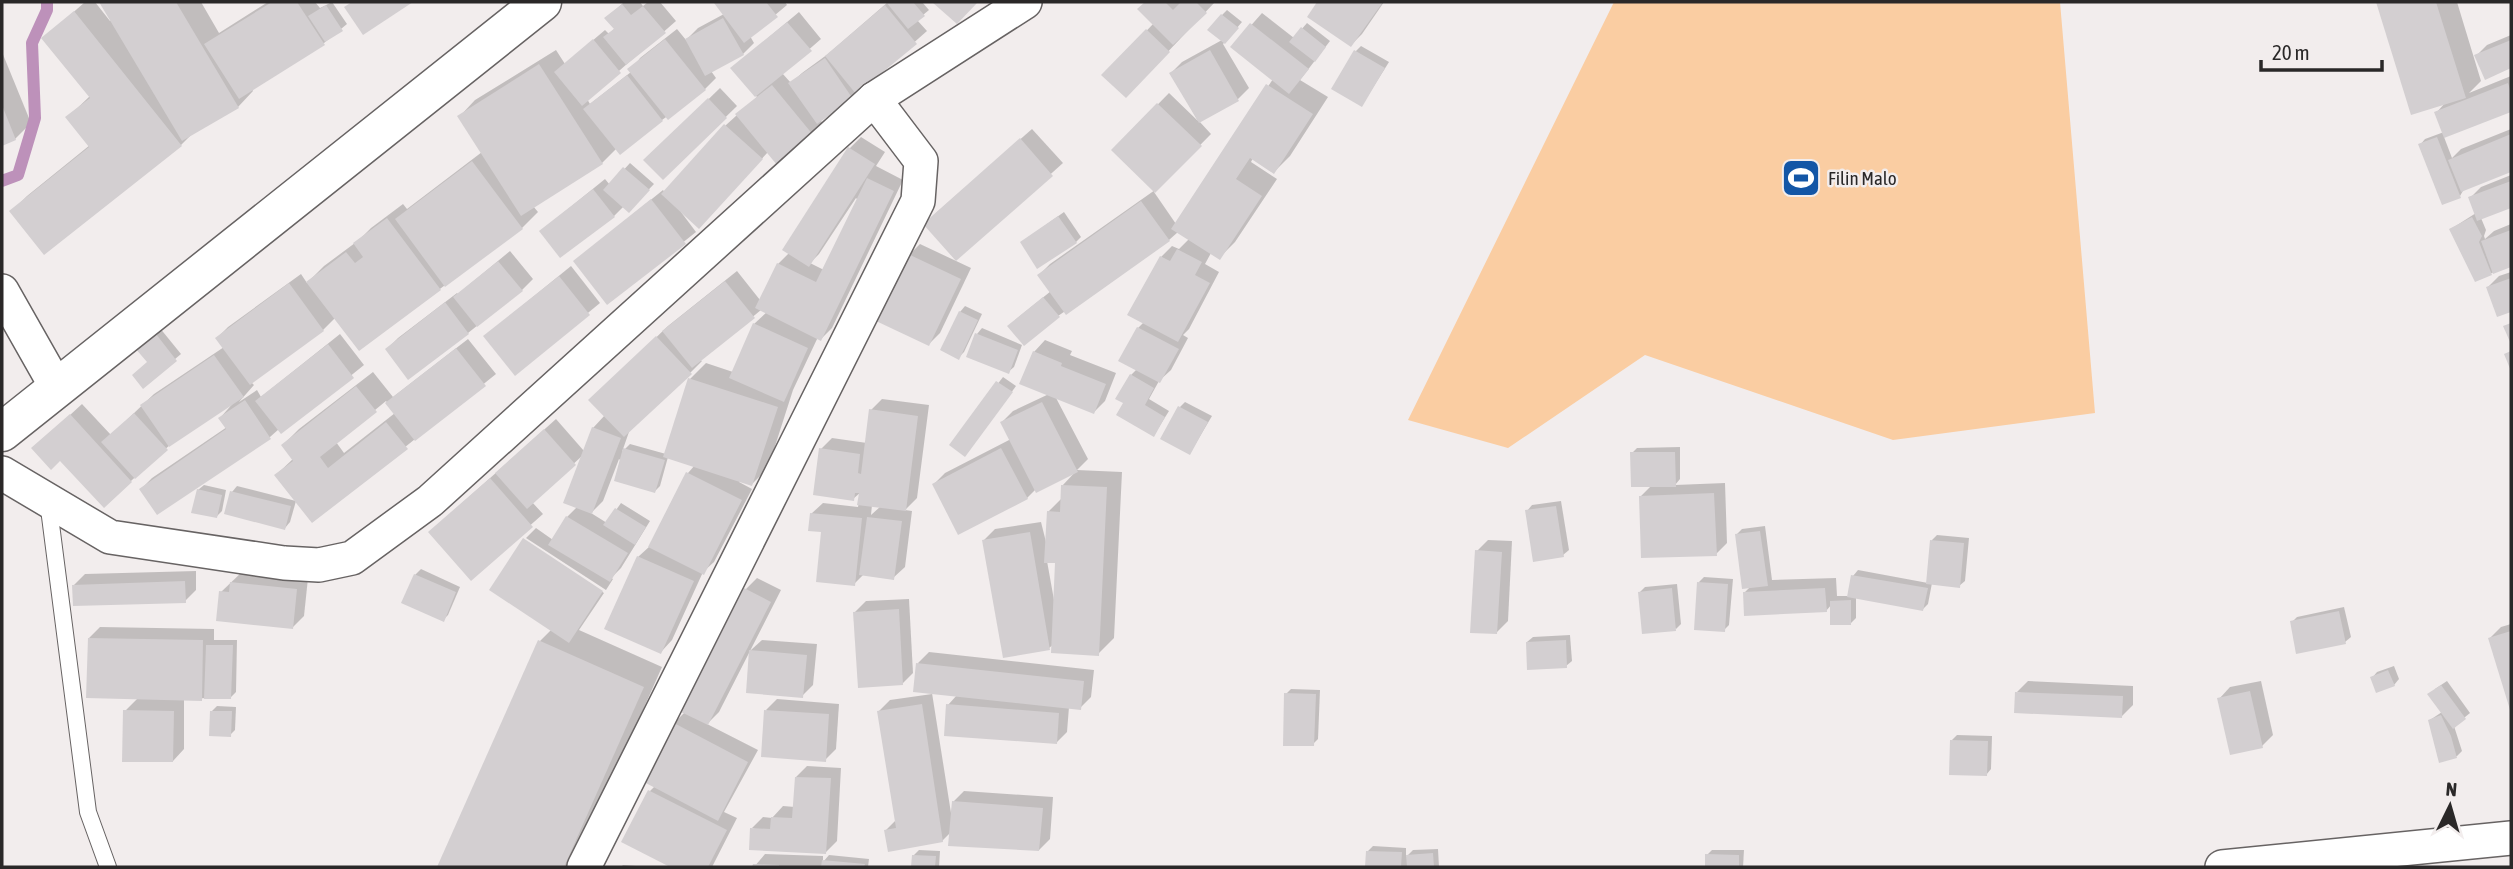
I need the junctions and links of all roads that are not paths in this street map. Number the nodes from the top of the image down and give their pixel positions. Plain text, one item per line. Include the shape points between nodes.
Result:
1 (542, 2) edge
2 (1025, 2) edge
3 (874, 99) junction
4 (2, 291) edge
5 (57, 388) junction
6 (2, 432) edge
7 (2, 473) edge
8 (48, 501) junction
9 (2511, 838) edge
10 (108, 867) edge
11 (584, 867) edge
12 (2222, 867) edge

1 - 5 street
2 - 3 street
3 - 8 street via 430,501 352,558 319,565 284,563 110,537
3 - 11 street via 921,161 918,201
4 - 5 street
5 - 6 street
7 - 8 street
8 - 10 lane via 88,812
9 - 12 street

